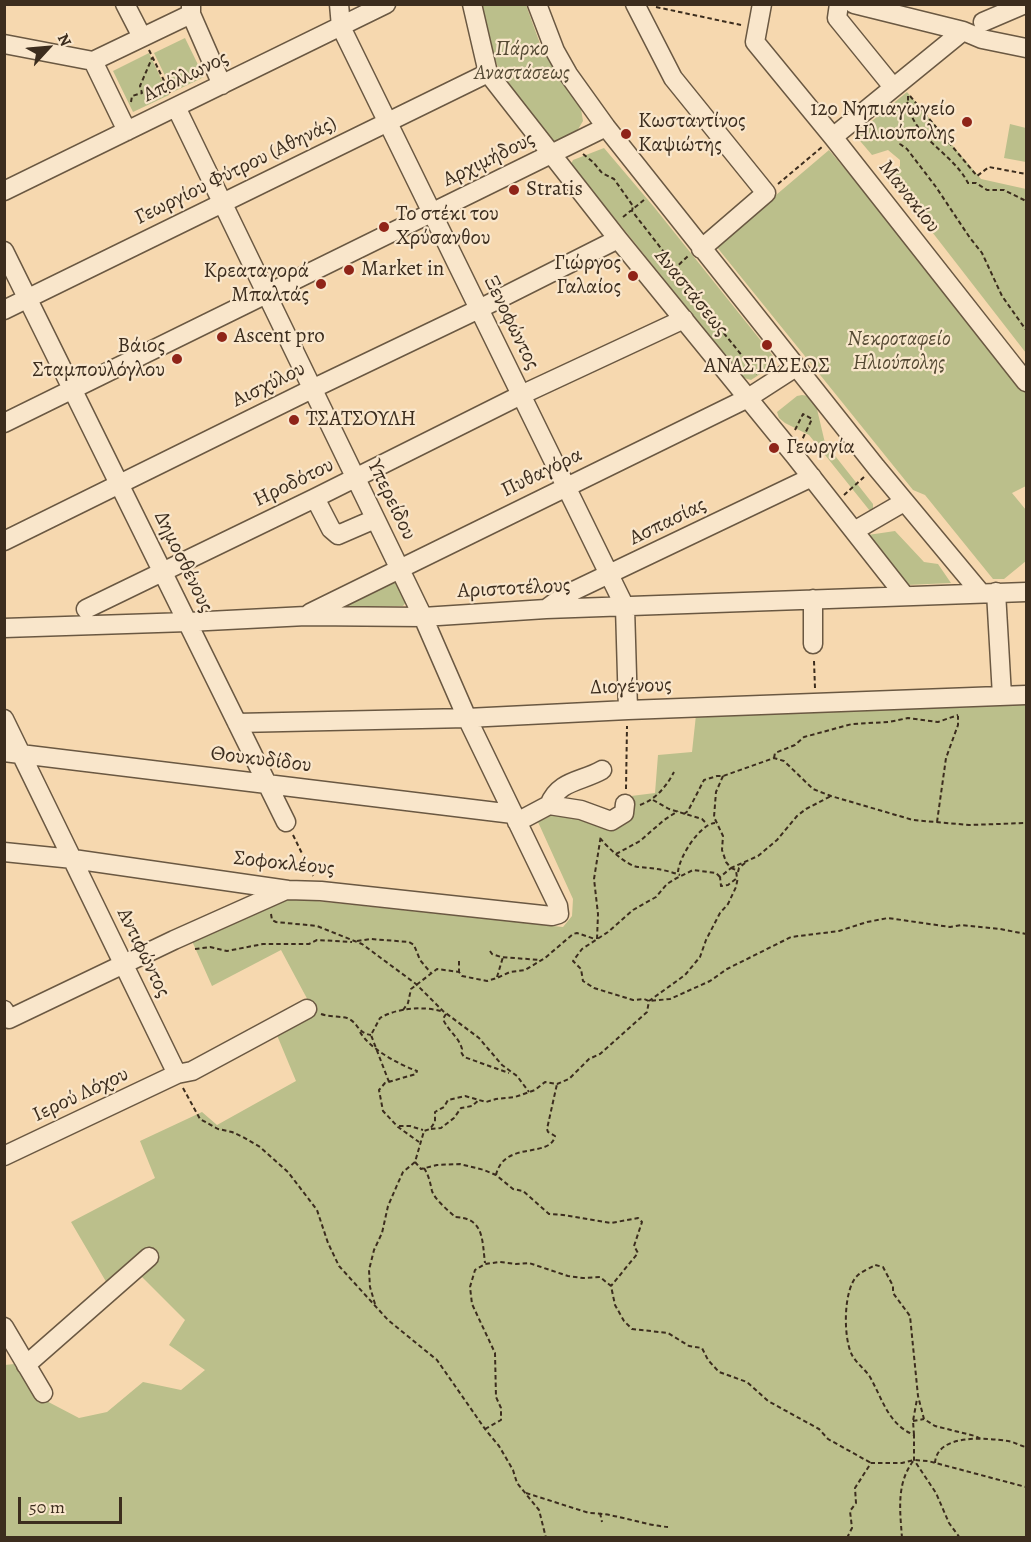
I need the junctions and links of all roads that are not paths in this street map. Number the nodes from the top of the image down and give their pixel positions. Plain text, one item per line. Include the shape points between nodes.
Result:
1 (125, 4) edge
2 (339, 4) edge
3 (387, 4) edge
4 (472, 4) edge
5 (537, 4) edge
6 (762, 4) edge
7 (839, 4) edge
8 (854, 4) edge
9 (978, 4) edge
10 (1025, 4) edge
11 (644, 6) edge
12 (191, 9) edge
13 (341, 27) junction
14 (983, 30) junction
15 (963, 31) junction
16 (142, 37) junction
17 (4, 44) edge
18 (1026, 48) edge
19 (93, 61) junction
20 (488, 73) junction
21 (222, 85) junction
22 (893, 87) junction
23 (177, 107) junction
24 (387, 122) junction
25 (124, 124) junction
26 (606, 127) junction
27 (833, 137) junction
28 (551, 155) junction
29 (4, 191) edge
30 (222, 203) junction
31 (432, 213) junction
32 (614, 234) junction
33 (700, 247) junction
34 (4, 251) edge
35 (266, 295) junction
36 (28, 298) junction
37 (479, 309) junction
38 (4, 310) edge
39 (684, 319) junction
40 (796, 367) junction
41 (1026, 382) edge
42 (312, 389) junction
43 (73, 390) junction
44 (521, 395) junction
45 (748, 398) junction
46 (4, 423) edge
47 (800, 462) junction
48 (356, 477) junction
49 (120, 485) junction
50 (566, 486) junction
51 (315, 498) junction
52 (904, 502) junction
53 (375, 519) junction
54 (854, 531) junction
55 (4, 541) edge
56 (399, 569) junction
57 (163, 572) junction
58 (609, 575) junction
59 (988, 592) junction
60 (1026, 592) edge
61 (905, 596) junction
62 (813, 599) junction
63 (625, 607) junction
64 (86, 609) dead end
65 (546, 609) junction
66 (306, 616) junction
67 (423, 617) junction
68 (188, 622) junction
69 (4, 628) edge
70 (813, 644) road end
71 (1026, 695) edge
72 (1002, 696) junction
73 (628, 710) junction
74 (467, 718) junction
75 (4, 719) edge
76 (237, 723) junction
77 (13, 753) edge
78 (602, 770) dead end
79 (267, 783) junction
80 (549, 805) junction
81 (625, 809) road end
82 (515, 818) junction
83 (286, 822) road end
84 (4, 852) edge
85 (73, 859) junction
86 (288, 890) junction
87 (559, 914) joint
88 (123, 964) junction
89 (307, 1009) road end
90 (7, 1015) edge
91 (177, 1074) junction
92 (4, 1156) edge
93 (149, 1257) dead end
94 (4, 1328) edge
95 (27, 1365) junction
96 (43, 1393) dead end

1 - 16 street
2 - 13 street
3 - 13 street, Απόλλωνος
4 - 20 street, Αναστάσεως
5 - 26 street, Αναστάσεως via 555,51
6 - 27 street, Μανακίου via 756,35
7 - 22 street via 837,18
8 - 15 street
9 - 14 street
10 - 14 street
11 - 33 street via 673,78 766,193
12 - 16 street
12 - 21 street
13 - 21 street, Απόλλωνος
13 - 24 street, Ξενοφώντος
14 - 15 street
14 - 18 street
15 - 22 street
16 - 19 street
17 - 19 street
19 - 25 street
20 - 24 street, Γεωργίου Φύτρου (Αθηνάς)
20 - 28 street, Αναστάσεως
21 - 23 street, Απόλλωνος
22 - 27 street
23 - 25 street, Απόλλωνος
23 - 30 street, Υπερείδου
24 - 30 street, Γεωργίου Φύτρου (Αθηνάς)
24 - 31 street, Ξενοφώντος
25 - 29 street, Απόλλωνος
26 - 28 street, Αρχιμήδους
26 - 33 street, Αναστάσεως
27 - 41 street, Μανακίου
28 - 31 street, Αρχιμήδους
28 - 32 street, Αναστάσεως
30 - 35 street, Υπερείδου
30 - 36 street, Γεωργίου Φύτρου (Αθηνάς)
31 - 35 street, Αρχιμήδους
31 - 37 street, Ξενοφώντος
32 - 37 street, Αισχύλου
32 - 39 street, Αναστάσεως
33 - 40 street, Αναστάσεως
34 - 36 street, Δημοσθένους
35 - 42 street, Υπερείδου
35 - 43 street, Αρχιμήδους
36 - 38 street, Γεωργίου Φύτρου (Αθηνάς)
36 - 43 street, Δημοσθένους
37 - 42 street, Αισχύλου
37 - 44 street, Ξενοφώντος
39 - 44 street, Ηροδότου
39 - 45 street, Αναστάσεως
40 - 45 street, Πυθαγόρα
40 - 52 street, Αναστάσεως
42 - 48 street, Υπερείδου
42 - 49 street, Αισχύλου
43 - 46 street, Αρχιμήδους
43 - 49 street, Δημοσθένους
44 - 48 street, Ηροδότου
44 - 50 street, Ξενοφώντος
45 - 47 street, Αναστάσεως
45 - 50 street, Πυθαγόρα
47 - 54 street, Αναστάσεως
47 - 58 street, Ασπασίας
48 - 51 street, Ηροδότου
48 - 53 street, Υπερείδου
49 - 55 street, Αισχύλου
49 - 57 street, Δημοσθένους
50 - 56 street, Πυθαγόρα
50 - 58 street, Ξενοφώντος
51 - 53 street via 338,535
51 - 57 street, Ηροδότου
52 - 54 street
52 - 59 street, Αναστάσεως
53 - 56 street, Υπερείδου
54 - 61 street, Αναστάσεως
56 - 66 street, Πυθαγόρα
56 - 67 street, Υπερείδου
57 - 64 street, Ηροδότου
57 - 68 street, Δημοσθένους
58 - 63 street, Ξενοφώντος
58 - 65 street, Ασπασίας via 565,595
59 - 60 street, Αριστοτέλους
59 - 61 street, Αριστοτέλους
59 - 72 street
61 - 62 street, Αριστοτέλους
62 - 63 street, Αριστοτέλους
62 - 70 street
63 - 65 street, Αριστοτέλους
63 - 73 street
65 - 67 street, Αριστοτέλους
66 - 67 street, Αριστοτέλους
66 - 68 street, Αριστοτέλους
67 - 74 street, Υπερείδου
68 - 69 street, Αριστοτέλους
68 - 76 street, Δημοσθένους
71 - 72 street, Διογένους
72 - 73 street, Διογένους via 957,706 815,703
73 - 74 street, Διογένους
74 - 76 street, Διογένους
74 - 82 street, Υπερείδου
75 - 77 street, Αντιφώντος
76 - 79 street, Δημοσθένους
77 - 79 street, Θουκυδίδου
77 - 85 street, Αντιφώντος
78 - 80 street via 561,787
79 - 82 street, Θουκυδίδου
79 - 83 street, Δημοσθένους
80 - 81 street via 616,820
80 - 82 street
82 - 87 street, Υπερείδου
84 - 85 street, Σοφοκλέους
85 - 86 street, Σοφοκλέους
85 - 88 street, Αντιφώντος
86 - 87 street, Σοφοκλέους
86 - 88 street
88 - 90 street
88 - 91 street, Αντιφώντος
89 - 91 street via 192,1071
91 - 92 street, Ιερού Λόχου
93 - 95 street
94 - 95 street
95 - 96 street

